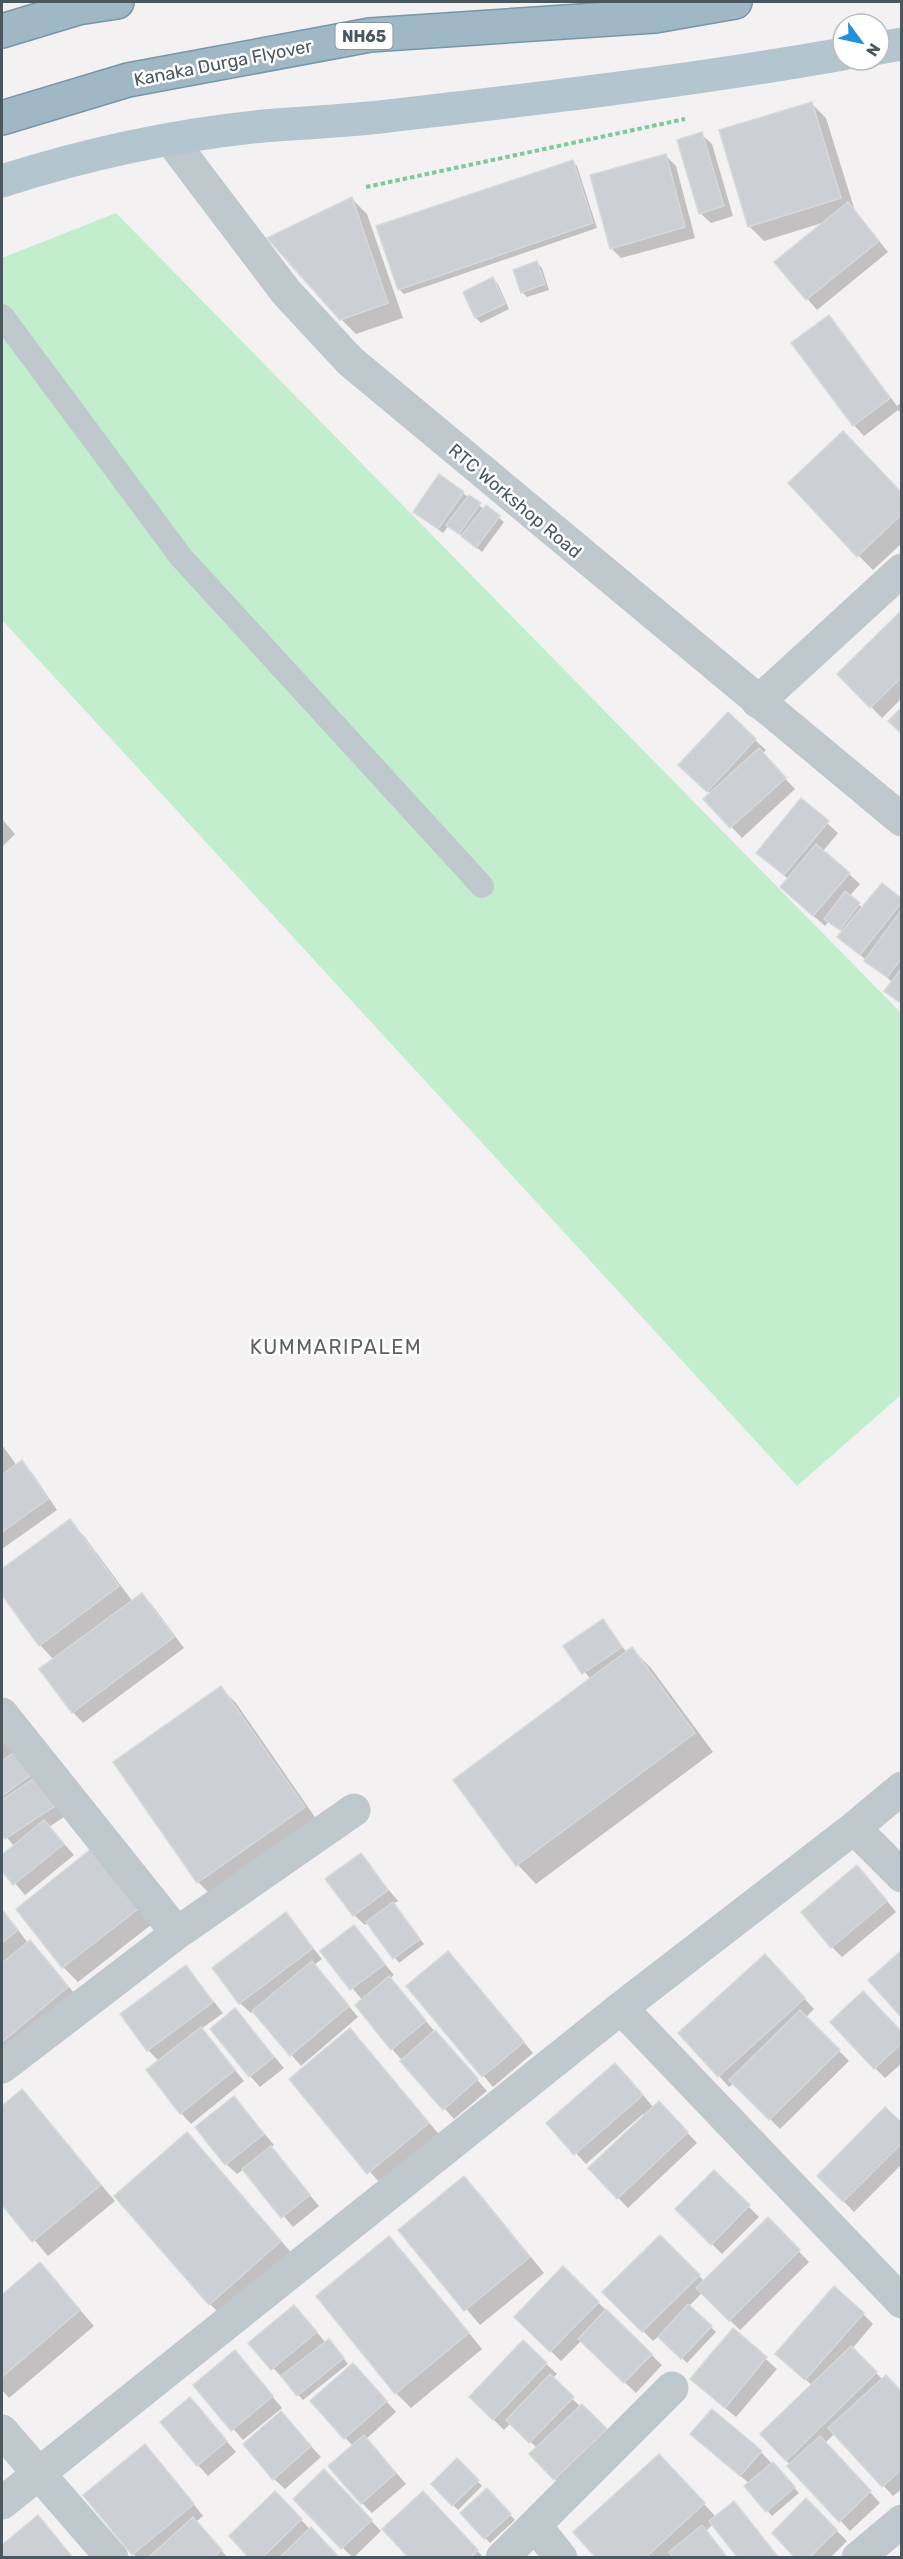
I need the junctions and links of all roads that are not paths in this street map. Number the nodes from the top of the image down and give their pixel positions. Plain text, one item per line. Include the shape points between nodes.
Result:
1 (117, 2) edge
2 (735, 2) edge
3 (2, 31) edge
4 (831, 56) edge
5 (2, 118) edge
6 (171, 140) junction
7 (2, 181) edge
8 (2, 316) edge
9 (902, 570) edge
10 (758, 702) junction
11 (902, 820) edge
12 (482, 886) dead end
13 (2, 1714) edge
14 (902, 1788) edge
15 (354, 1810) dead end
16 (854, 1828) junction
17 (902, 1876) edge
18 (177, 1933) junction
19 (621, 2008) junction
20 (2, 2067) edge
21 (902, 2302) edge
22 (672, 2388) dead end
23 (2, 2431) edge
24 (38, 2474) junction
25 (2, 2503) edge
26 (902, 2521) edge
27 (535, 2525) junction
28 (112, 2558) edge
29 (502, 2558) edge
30 (561, 2558) edge
31 (858, 2558) edge

1 - 3 highway via 78,8
2 - 5 highway, Kanaka Durga Flyover / NH65 via 655,16 370,35 128,80
4 - 6 main road via 378,117
6 - 7 main road via 65,160
6 - 10 street, RTC Workshop Road via 286,292 350,361
8 - 12 lane via 181,557
9 - 10 street
10 - 11 street, RTC Workshop Road
13 - 18 street
14 - 16 street
15 - 18 street
16 - 17 street
16 - 19 street
18 - 20 street
19 - 21 street
19 - 24 street
22 - 27 street
23 - 24 street
24 - 25 street
24 - 28 street
26 - 31 street
27 - 29 street
27 - 30 street

